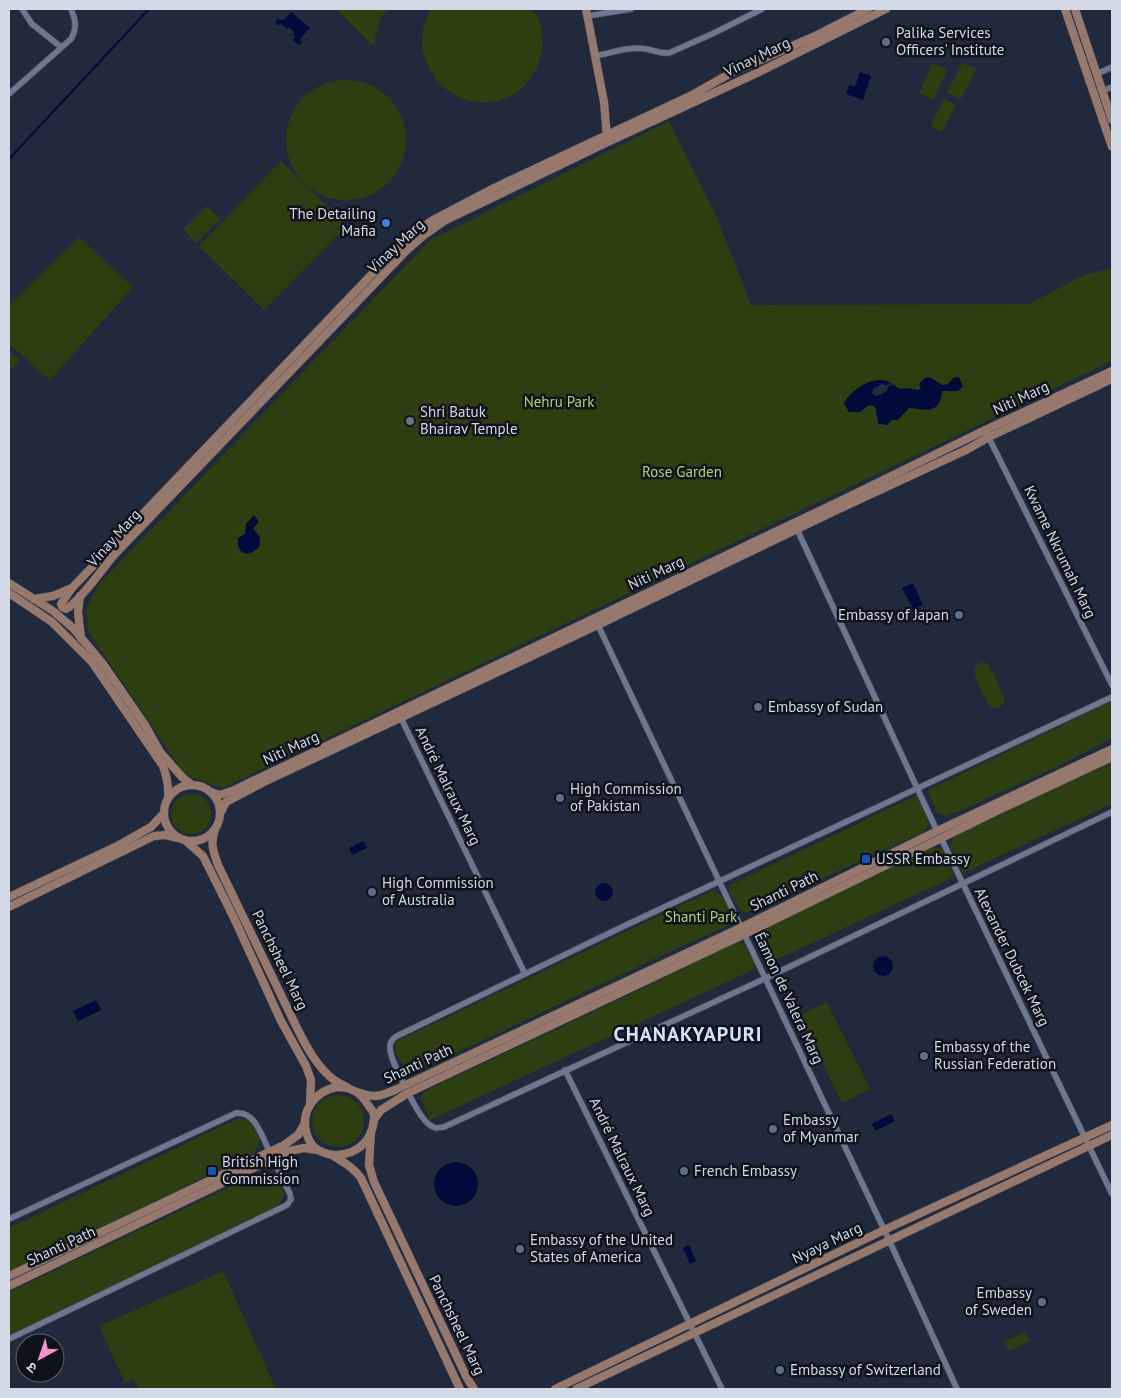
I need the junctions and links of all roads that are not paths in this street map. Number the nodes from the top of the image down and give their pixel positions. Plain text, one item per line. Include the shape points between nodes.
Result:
1 (22, 9) edge
2 (71, 9) edge
3 (631, 9) edge
4 (762, 9) edge
5 (868, 9) edge
6 (886, 9) edge
7 (1065, 9) edge
8 (1075, 9) edge
9 (859, 11) edge
10 (586, 12) edge
11 (61, 47) junction
12 (595, 56) junction
13 (1112, 68) edge
14 (1097, 74) junction
15 (1112, 87) edge
16 (1103, 91) junction
17 (9, 94) edge
18 (1112, 120) edge
19 (607, 138) junction
20 (1112, 147) edge
21 (1112, 371) edge
22 (1112, 380) edge
23 (987, 433) junction
24 (795, 526) junction
25 (9, 583) edge
26 (72, 588) junction
27 (9, 593) edge
28 (80, 596) junction
29 (34, 599) junction
30 (596, 622) junction
31 (81, 638) junction
32 (1112, 685) edge
33 (1112, 697) edge
34 (402, 718) junction
35 (1112, 749) edge
36 (1112, 757) edge
37 (192, 785) junction
38 (918, 788) junction
39 (211, 792) junction
40 (168, 798) junction
41 (220, 812) junction
42 (1112, 812) edge
43 (164, 813) junction
44 (215, 829) junction
45 (939, 835) junction
46 (182, 839) junction
47 (720, 882) junction
48 (962, 882) junction
49 (9, 897) edge
50 (9, 907) edge
51 (743, 931) junction
52 (525, 974) junction
53 (766, 978) junction
54 (565, 1070) junction
55 (404, 1085) junction
56 (348, 1088) junction
57 (357, 1092) junction
58 (408, 1093) junction
59 (310, 1104) junction
60 (375, 1118) junction
61 (305, 1123) junction
62 (1112, 1125) edge
63 (371, 1132) junction
64 (1112, 1135) edge
65 (1085, 1137) junction
66 (1089, 1146) junction
67 (317, 1150) junction
68 (332, 1155) junction
69 (272, 1156) junction
70 (1112, 1194) edge
71 (9, 1219) edge
72 (884, 1230) junction
73 (889, 1240) junction
74 (9, 1276) edge
75 (9, 1286) edge
76 (690, 1324) junction
77 (694, 1333) junction
78 (9, 1339) edge
79 (460, 1389) edge
80 (474, 1389) edge
81 (555, 1389) edge
82 (576, 1389) edge
83 (722, 1389) edge
84 (958, 1389) edge

1 - 11 street via 32,24
2 - 11 street via 75,32
3 - 10 street
4 - 12 street via 662,54 638,49
5 - 9 main road, Vinay Marg
6 - 19 main road, Vinay Marg via 759,72
7 - 20 main road
8 - 14 main road
9 - 19 main road, Vinay Marg via 815,36 731,73
10 - 12 main road
11 - 17 street
12 - 19 main road
13 - 14 street
14 - 16 main road
15 - 16 street
16 - 18 main road
19 - 26 main road, Vinay Marg via 451,210 431,221 395,250
19 - 28 main road, Vinay Marg via 444,221 417,241 114,555
21 - 23 main road, Niti Marg
22 - 23 main road, Niti Marg
23 - 24 main road, Niti Marg via 966,450
23 - 32 street, Kwame Nkrumah Marg
24 - 30 main road, Niti Marg
24 - 38 street, Alexander Dubcek Marg
25 - 29 main road
26 - 28 main road via 62,607 71,607
26 - 29 main road, Vinay Marg
27 - 40 main road via 52,622 92,662 163,766
28 - 31 main road
29 - 31 main road via 73,628
30 - 34 main road, Niti Marg
30 - 39 main road, Niti Marg via 232,792 219,795
30 - 47 street, Éamon de Valera Marg
31 - 37 main road via 103,664 160,752
33 - 38 street
34 - 41 main road, Niti Marg via 242,793 226,802
34 - 52 street, André Malraux Marg
35 - 45 main road, Shanti Path
36 - 45 main road, Shanti Path
37 - 39 main road
37 - 40 main road via 181,787
38 - 45 street, Alexander Dubcek Marg
38 - 47 street
39 - 41 main road via 218,801
40 - 43 main road
41 - 44 main road
42 - 48 street
43 - 46 main road via 166,826 173,835
43 - 49 main road via 151,827
44 - 46 main road via 204,839 194,842
44 - 56 main road, Panchsheel Marg via 212,847 218,865 297,1028 318,1064
45 - 48 street, Alexander Dubcek Marg
45 - 51 main road, Shanti Path
46 - 50 main road via 154,836
46 - 59 main road, Panchsheel Marg via 203,856 281,1021 306,1066 311,1080
47 - 51 street, Éamon de Valera Marg
47 - 52 street
48 - 53 street
48 - 65 street, Alexander Dubcek Marg
51 - 53 street, Éamon de Valera Marg
51 - 55 main road, Shanti Path
51 - 58 main road, Shanti Path
52 - 55 street via 396,1036 389,1048
53 - 54 street
53 - 72 street, Éamon de Valera Marg
54 - 58 street via 444,1127 429,1125
54 - 76 street, André Malraux Marg
55 - 57 main road, Shanti Path via 380,1096
56 - 57 main road
56 - 59 main road via 326,1090
57 - 60 main road
58 - 60 main road, Shanti Path via 381,1110
59 - 61 main road
60 - 63 main road
61 - 67 main road via 308,1138
61 - 69 main road, Shanti Path via 298,1135
62 - 65 main road, Nyaya Marg
63 - 68 main road via 363,1145 352,1152
63 - 80 main road, Panchsheel Marg via 369,1165 374,1182
64 - 66 main road, Nyaya Marg
65 - 66 street, Alexander Dubcek Marg
65 - 72 main road, Nyaya Marg
66 - 70 street, Alexander Dubcek Marg
66 - 73 main road, Nyaya Marg
67 - 68 main road
67 - 69 main road, Shanti Path via 304,1148
68 - 79 main road via 349,1164 361,1178
69 - 71 street via 249,1115 236,1113
69 - 74 main road, Shanti Path
69 - 75 main road, Shanti Path
69 - 78 street via 290,1194 287,1205
72 - 73 street, Éamon de Valera Marg
72 - 76 main road, Nyaya Marg
73 - 77 main road, Nyaya Marg
73 - 84 street, Éamon de Valera Marg
76 - 77 street, André Malraux Marg
76 - 81 main road, Nyaya Marg
77 - 82 main road, Nyaya Marg
77 - 83 street, André Malraux Marg

